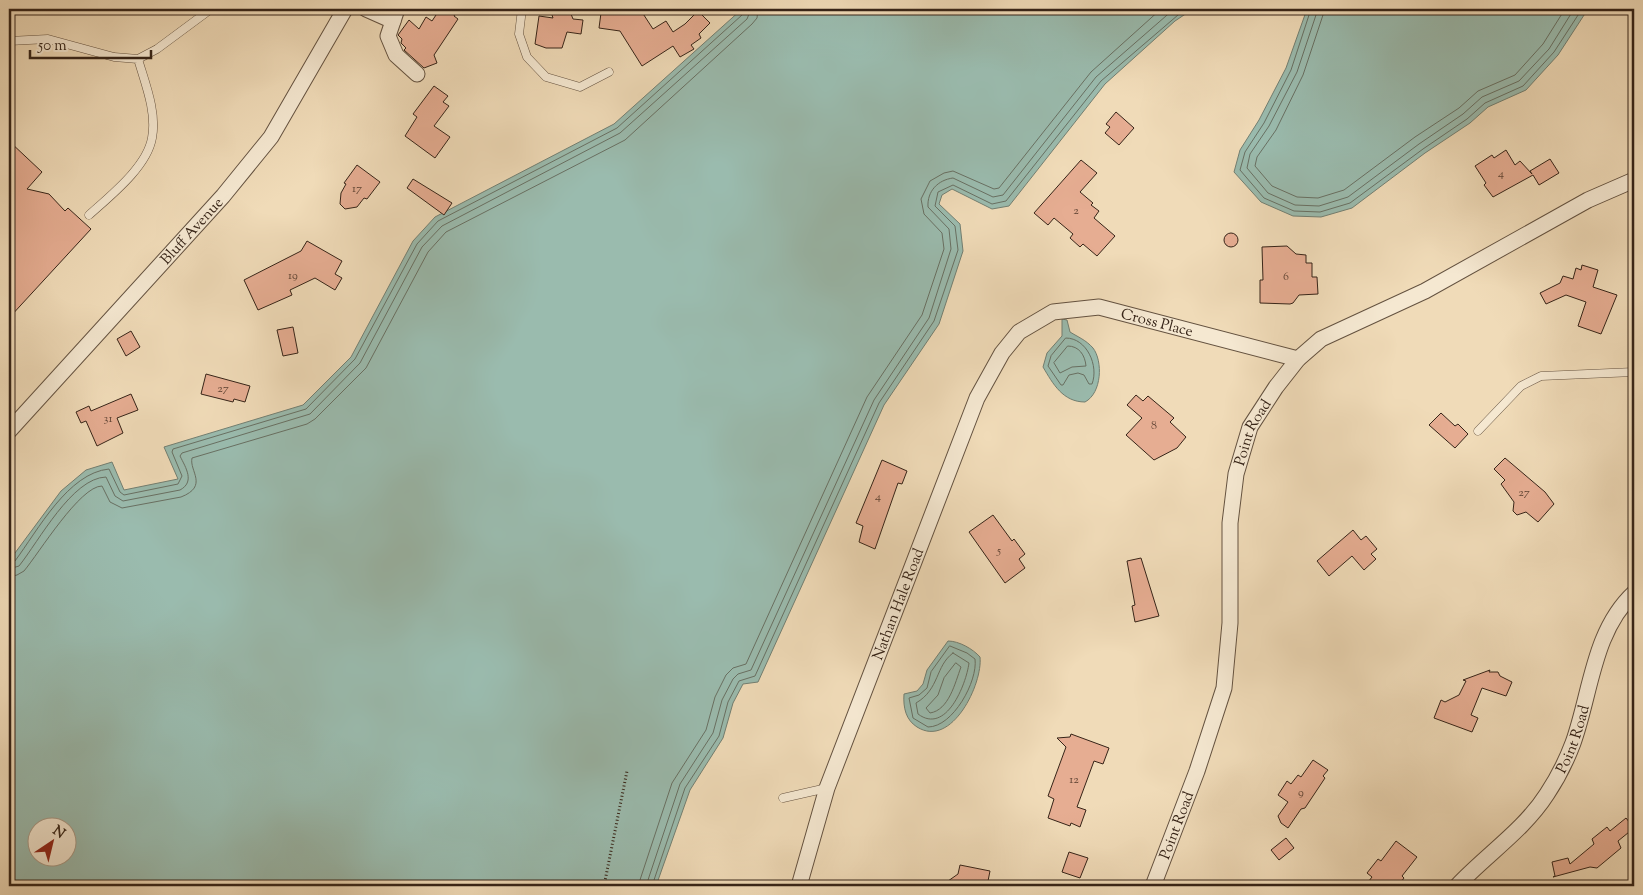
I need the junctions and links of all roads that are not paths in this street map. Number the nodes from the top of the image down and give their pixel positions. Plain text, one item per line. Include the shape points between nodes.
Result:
1 (211, 9) edge
2 (345, 9) edge
3 (366, 9) edge
4 (522, 9) edge
5 (395, 15) edge
6 (9, 42) edge
7 (138, 58) junction
8 (609, 72) dead end
9 (418, 74) dead end
10 (1634, 180) edge
11 (89, 215) dead end
12 (1019, 332) joint
13 (1298, 359) junction
14 (1634, 372) edge
15 (9, 431) edge
16 (1478, 431) dead end
17 (1634, 593) edge
18 (827, 788) junction
19 (783, 798) dead end
20 (799, 886) edge
21 (1153, 886) edge
22 (1457, 886) edge

1 - 7 lane via 157,49
2 - 15 street, Bluff Avenue via 271,138 223,196
3 - 5 street
4 - 8 lane via 519,34 527,57 546,77 580,87
5 - 9 street via 388,36 396,55
6 - 7 lane via 48,39 114,57
7 - 11 lane via 151,105 153,137 147,154 123,184
10 - 13 street, Point Road via 1588,200 1425,291 1321,338
12 - 13 street, Cross Place via 1053,312 1099,307
12 - 18 street, Nathan Hale Road via 1002,353 977,398
13 - 21 street, Point Road via 1250,427 1236,474 1230,523 1230,623 1224,688 1197,771
14 - 16 lane via 1541,376 1521,386
17 - 22 street, Point Road via 1609,626 1573,744 1547,794 1510,837
18 - 19 lane
18 - 20 street, Nathan Hale Road

